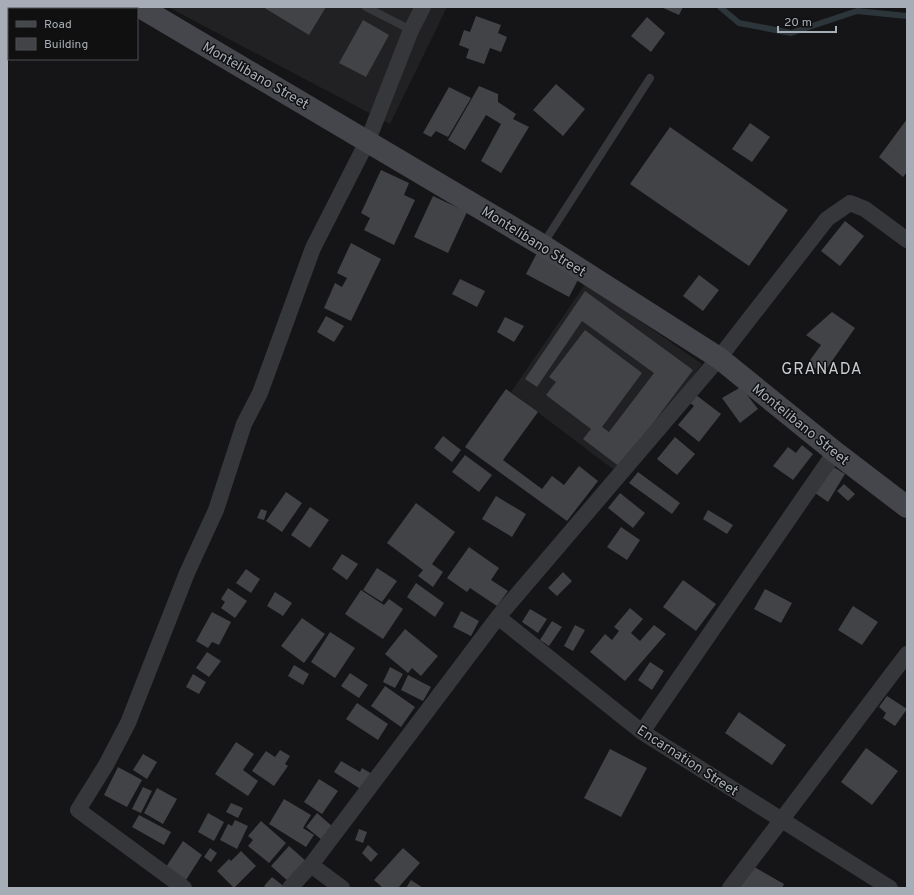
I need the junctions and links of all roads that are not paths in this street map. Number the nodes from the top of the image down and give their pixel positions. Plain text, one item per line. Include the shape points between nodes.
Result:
1 (140, 7) edge
2 (366, 7) edge
3 (423, 7) edge
4 (412, 30) junction
5 (650, 78) dead end
6 (368, 140) junction
7 (907, 240) edge
8 (542, 245) junction
9 (719, 358) junction
10 (834, 452) junction
11 (907, 507) edge
12 (498, 617) junction
13 (907, 654) edge
14 (642, 732) junction
15 (782, 820) junction
16 (311, 865) junction
17 (184, 888) edge
18 (290, 888) edge
19 (342, 888) edge
20 (730, 888) edge
21 (890, 888) edge

1 - 6 main road, Montelibano Street
2 - 4 lane
3 - 4 street
4 - 6 street
5 - 8 lane
6 - 8 main road, Montelibano Street
6 - 17 street via 313,248 260,393 244,424 216,510 187,573 128,723 78,810
7 - 9 street via 865,209 850,203 827,219
8 - 9 main road, Montelibano Street
9 - 10 main road, Montelibano Street
9 - 12 street
10 - 11 main road, Montelibano Street
10 - 14 street
12 - 14 street, Encarnation Street
12 - 16 street
13 - 15 street
14 - 15 street, Encarnation Street
15 - 20 street
15 - 21 street, Encarnation Street
16 - 18 street
16 - 19 street

